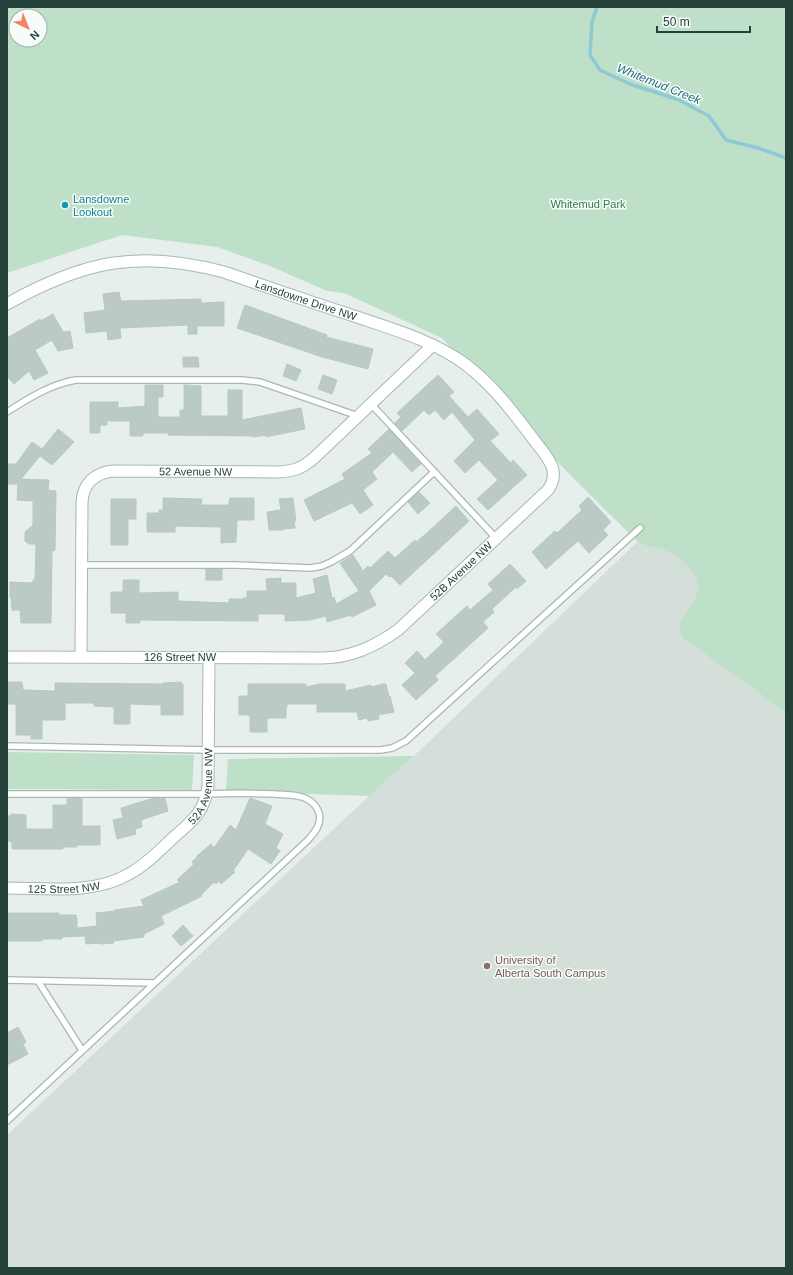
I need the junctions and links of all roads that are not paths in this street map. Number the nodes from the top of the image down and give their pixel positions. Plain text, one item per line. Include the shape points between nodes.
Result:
1 (7, 304) edge
2 (433, 346) junction
3 (371, 404) junction
4 (7, 412) edge
5 (358, 416) junction
6 (434, 472) junction
7 (554, 472) joint
8 (640, 528) dead end
9 (496, 538) junction
10 (82, 565) junction
11 (353, 654) joint
12 (81, 656) junction
13 (7, 657) edge
14 (209, 657) junction
15 (7, 746) edge
16 (208, 750) junction
17 (7, 794) edge
18 (206, 794) junction
19 (120, 878) joint
20 (7, 888) edge
21 (7, 980) edge
22 (38, 981) junction
23 (154, 983) junction
24 (82, 1050) junction
25 (7, 1121) edge

1 - 2 street, Lansdowne Drive NW via 56,278 89,268 132,261 178,262 224,272 403,333
2 - 3 street, 52 Avenue NW
2 - 7 street, Lansdowne Drive NW via 464,364 502,398 546,456
3 - 5 street, 52 Avenue NW
3 - 6 lane
4 - 5 lane via 44,390 76,380 242,380 260,382
5 - 10 street, 52 Avenue NW via 314,458 294,470 113,471 95,476 87,484 82,496
6 - 9 lane
6 - 10 lane via 350,550 322,566 299,568 234,565
7 - 9 street, 52B Avenue NW via 553,484 548,490
8 - 16 lane via 406,741 392,748 380,750
9 - 11 street, 52B Avenue NW via 398,630 371,647
10 - 12 street, 52 Avenue NW
11 - 14 street, 126 Street NW via 326,658
12 - 13 street, 126 Street NW
12 - 14 street, 126 Street NW
14 - 16 street, 52A Avenue NW
15 - 16 lane
16 - 18 street, 52A Avenue NW
17 - 18 lane
18 - 19 street, 52A Avenue NW via 197,816 148,862
18 - 23 lane via 295,795 307,798 313,802 319,814 318,828
19 - 20 street, 125 Street NW via 100,886 86,888
21 - 22 lane
22 - 23 lane
22 - 24 lane
23 - 24 lane
24 - 25 lane

